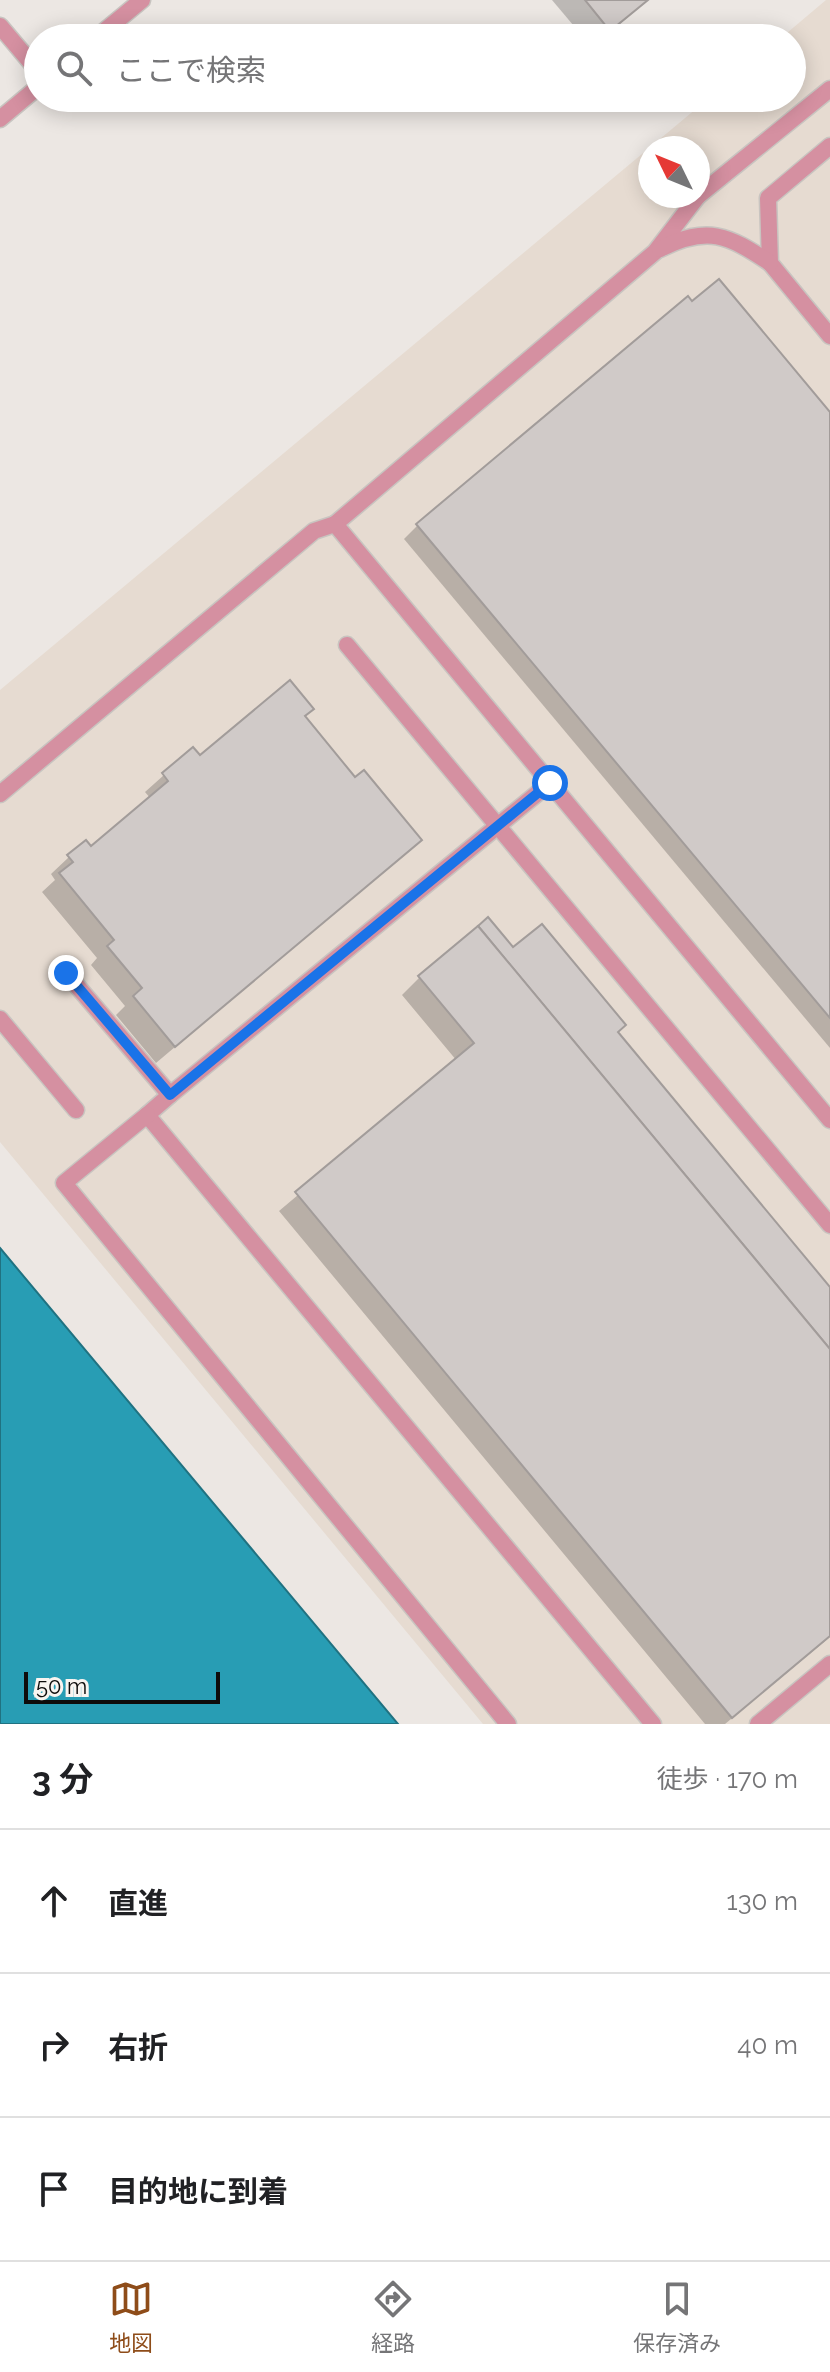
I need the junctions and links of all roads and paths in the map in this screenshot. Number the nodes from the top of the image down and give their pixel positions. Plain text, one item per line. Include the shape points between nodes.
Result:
1 (142, 0) edge
2 (113, 24) edge
3 (0, 26) edge
4 (24, 54) edge
5 (830, 89) edge
6 (24, 99) edge
7 (806, 108) edge
8 (802, 112) edge
9 (0, 119) edge
10 (830, 146) edge
11 (710, 186) edge
12 (689, 208) edge
13 (655, 252) junction
14 (770, 263) junction
15 (830, 336) edge
16 (335, 524) junction
17 (347, 645) dead end
18 (550, 783) junction
19 (0, 794) edge
20 (497, 827) junction
21 (66, 973) dead end
22 (0, 1019) edge
23 (170, 1095) junction
24 (76, 1110) dead end
25 (147, 1115) junction
26 (830, 1120) edge
27 (830, 1225) edge
28 (830, 1664) edge
29 (508, 1724) edge
30 (653, 1724) edge
31 (758, 1724) edge

1 - 2 lane
3 - 4 lane
5 - 7 lane
6 - 9 lane
8 - 11 lane
10 - 14 lane via 768,198
12 - 13 lane
13 - 14 lane via 704,234 726,237
13 - 16 lane
14 - 15 lane
16 - 18 lane
16 - 19 lane via 314,531
17 - 20 lane
18 - 20 lane
18 - 26 lane
20 - 23 lane
20 - 27 lane
21 - 23 lane
22 - 24 lane
23 - 25 lane
25 - 29 lane via 64,1183
25 - 30 lane
28 - 31 lane

